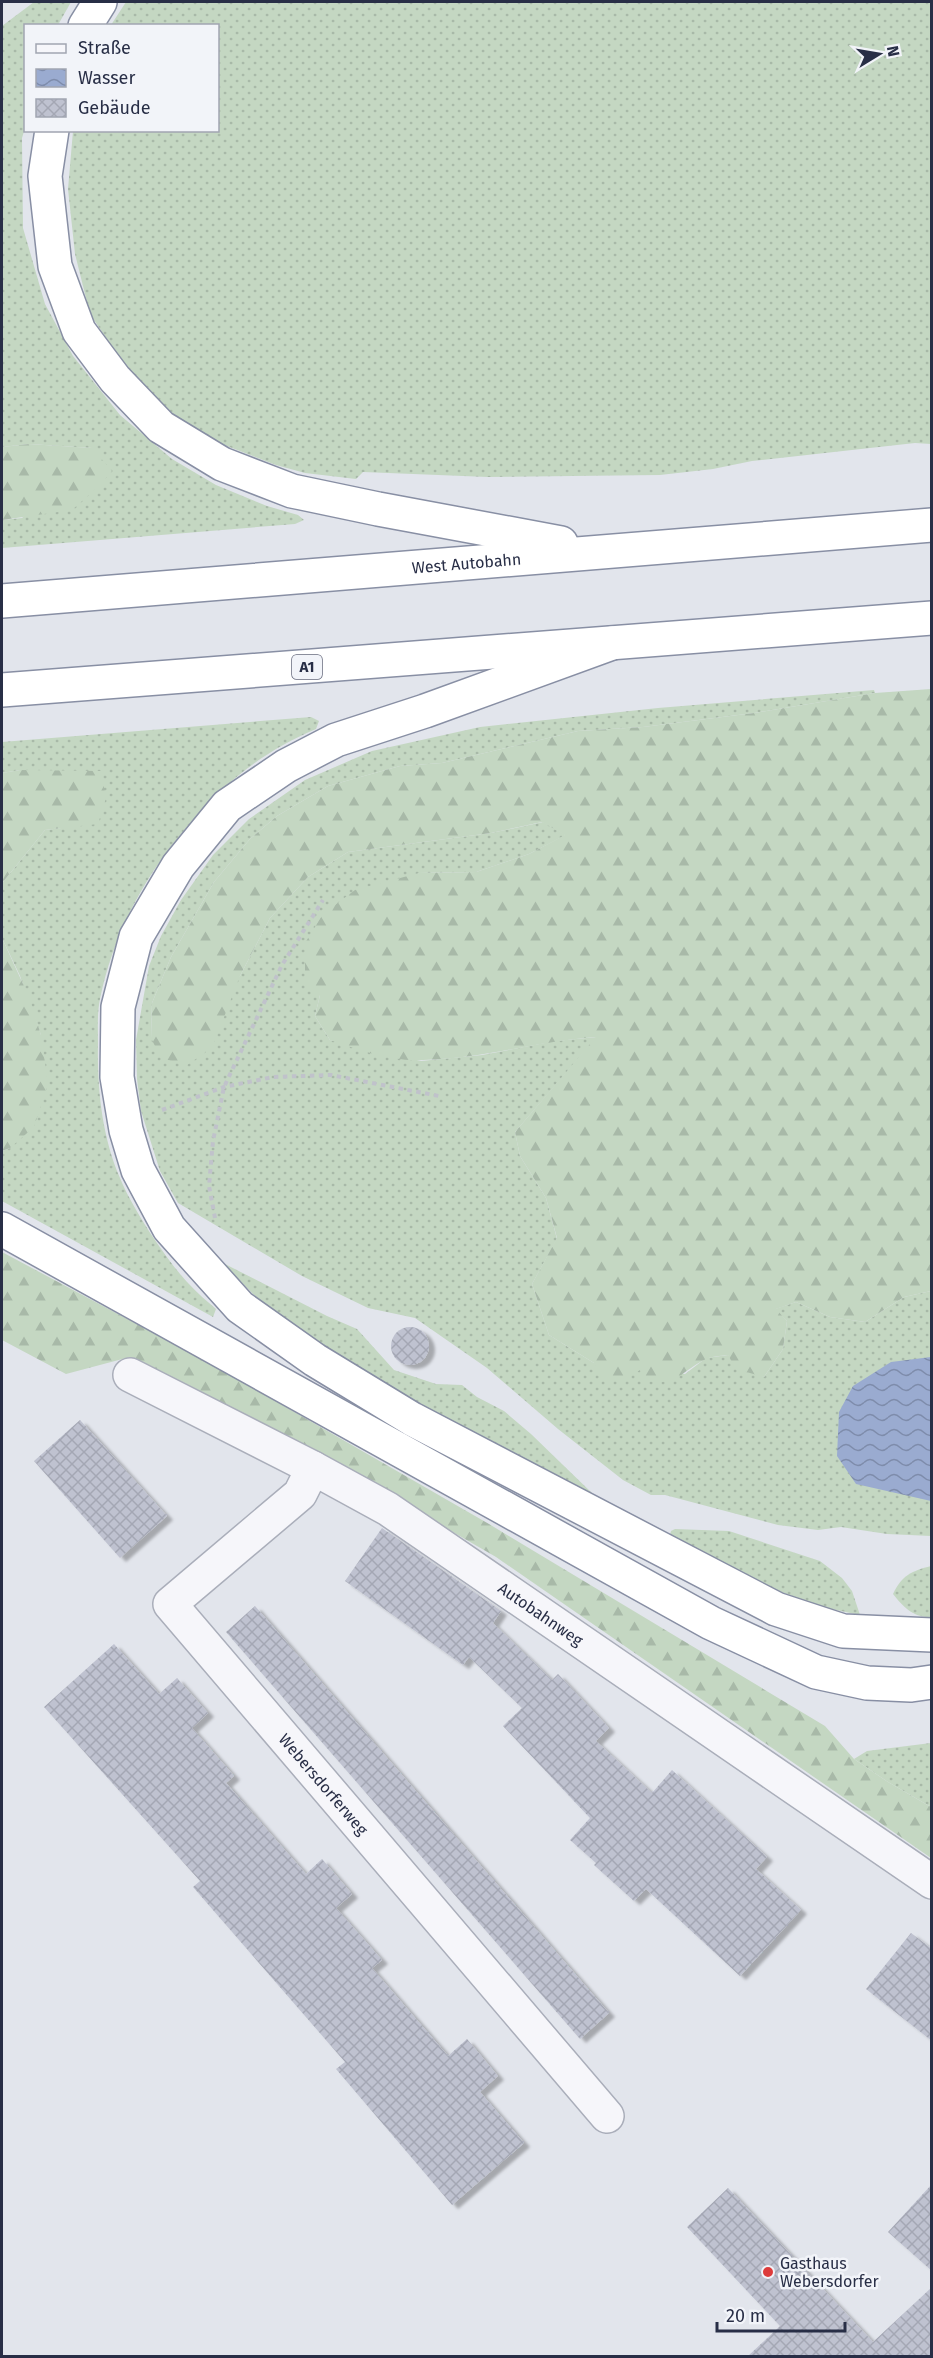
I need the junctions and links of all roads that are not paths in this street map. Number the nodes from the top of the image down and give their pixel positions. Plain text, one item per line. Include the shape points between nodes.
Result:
1 (100, 2) edge
2 (87, 24) edge
3 (52, 132) edge
4 (932, 525) edge
5 (604, 551) junction
6 (2, 601) edge
7 (932, 618) edge
8 (612, 643) junction
9 (2, 690) edge
10 (2, 1229) edge
11 (130, 1375) dead end
12 (314, 1468) junction
13 (932, 1635) edge
14 (932, 1682) edge
15 (932, 1882) edge
16 (608, 2116) dead end

1 - 2 highway
3 - 5 highway via 45,176 55,266 79,331 115,379 161,426 222,464 292,491
4 - 5 highway, West Autobahn
5 - 6 highway, West Autobahn
7 - 8 highway, A1
8 - 9 highway, A1
8 - 13 highway via 336,740 286,766 227,806 178,866 136,937 118,1007 117,1077 138,1170 169,1228 240,1306 315,1360 412,1419 776,1609 843,1631
10 - 14 highway via 711,1623 816,1672 867,1683
11 - 12 street, Autobahnweg
12 - 15 street, Autobahnweg via 388,1509
12 - 16 street, Webersdorferweg via 300,1494 170,1605

